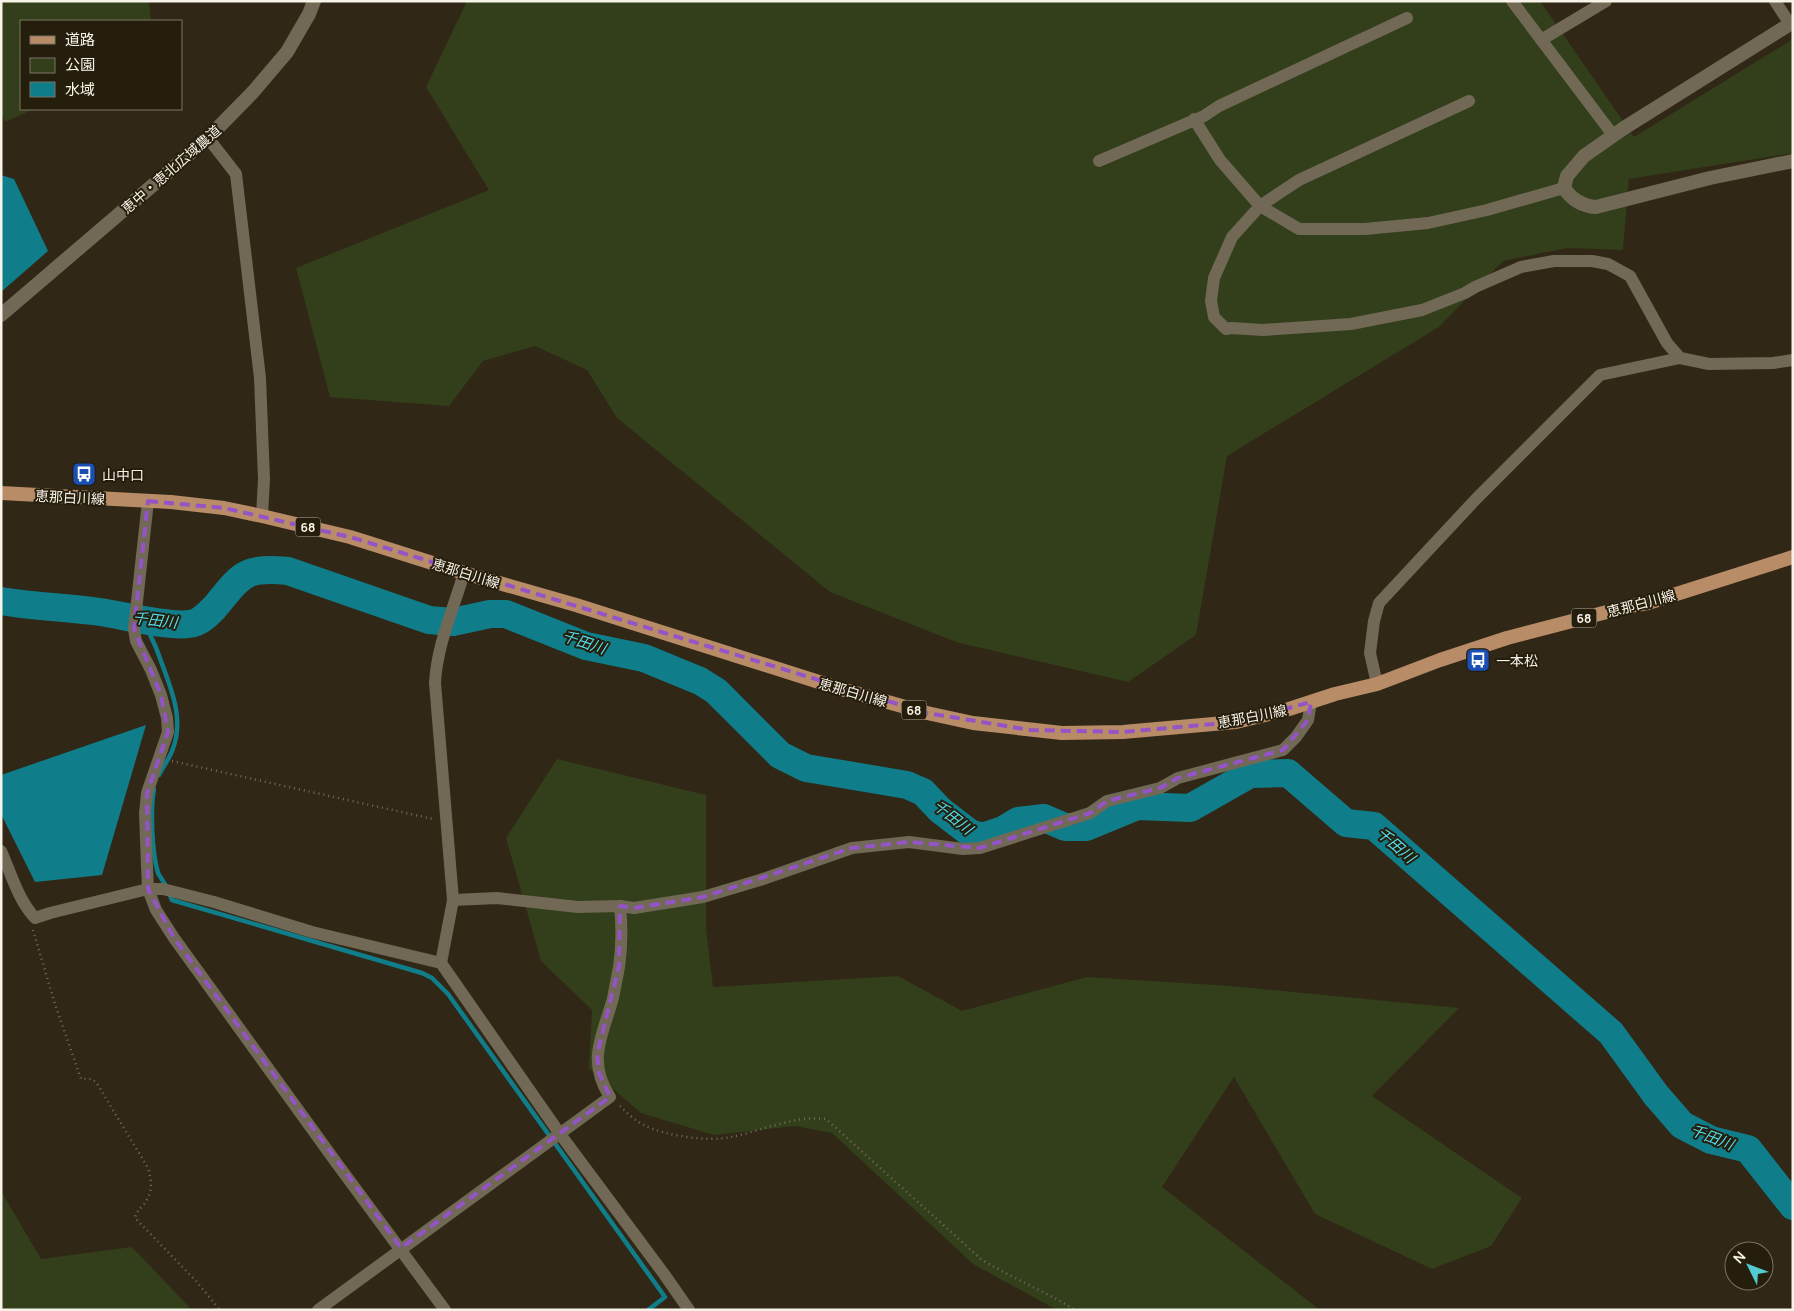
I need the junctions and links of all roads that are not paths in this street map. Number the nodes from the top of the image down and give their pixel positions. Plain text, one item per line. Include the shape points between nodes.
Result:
1 (314, 1) edge
2 (1512, 1) edge
3 (1606, 1) edge
4 (1775, 1) edge
5 (1407, 18) dead end
6 (1791, 23) edge
7 (1541, 40) junction
8 (1469, 101) dead end
9 (1194, 119) junction
10 (1614, 135) junction
11 (208, 138) junction
12 (1098, 161) dead end
13 (1793, 161) edge
14 (1564, 188) junction
15 (1260, 206) junction
16 (1, 315) edge
17 (1680, 358) junction
18 (1793, 360) edge
19 (1, 493) edge
20 (148, 501) junction
21 (262, 516) junction
22 (1793, 557) edge
23 (464, 573) junction
24 (1377, 684) junction
25 (1311, 702) junction
26 (1, 850) edge
27 (148, 890) junction
28 (453, 900) junction
29 (620, 906) junction
30 (441, 962) junction
31 (560, 1134) junction
32 (401, 1248) junction
33 (318, 1310) edge
34 (445, 1310) edge
35 (689, 1310) edge

1 - 11 street, 恵中・恵北広域農道 via 287,52
2 - 7 street
3 - 7 street
4 - 6 street
5 - 9 street
6 - 10 street
7 - 10 street
8 - 15 street via 1299,180
9 - 12 street
9 - 15 street via 1220,160
10 - 14 street via 1584,156 1567,176
11 - 16 street, 恵中・恵北広域農道
11 - 21 street via 236,174 260,378 264,479
13 - 14 street via 1596,207 1585,206 1573,199
14 - 15 street via 1428,223 1365,230 1299,229
15 - 17 street via 1232,237 1214,278 1211,301 1214,317 1226,329 1263,330 1360,322 1422,310 1521,267 1554,261 1592,261 1608,264 1630,276 1667,343
17 - 18 street via 1709,364
17 - 24 street via 1600,375 1379,603 1370,654
19 - 20 main road, 恵那白川線 / 68
20 - 21 main road, 恵那白川線 / 68 via 224,508
20 - 27 street via 134,628 136,641 161,695 168,732 146,793
21 - 23 main road, 恵那白川線 / 68 via 350,537
22 - 24 main road, 恵那白川線 / 68 via 1648,603 1507,638
23 - 25 main road, 恵那白川線 / 68 via 842,689 926,713 973,722 1062,733 1123,732 1236,722
23 - 28 street via 443,635 434,683
24 - 25 main road, 恵那白川線 / 68
25 - 29 street via 1308,720 1283,750 1178,778 1160,788 1107,801 1090,813 980,848 909,842 852,848 703,897 634,908
26 - 27 street via 21,896 35,918
27 - 30 street via 163,889 312,932
27 - 32 street via 174,938
28 - 29 street via 496,898 578,907
28 - 30 street
29 - 31 street via 619,966 598,1045 599,1072 610,1097
30 - 31 street
31 - 32 street
31 - 35 street
32 - 33 street
32 - 34 street

